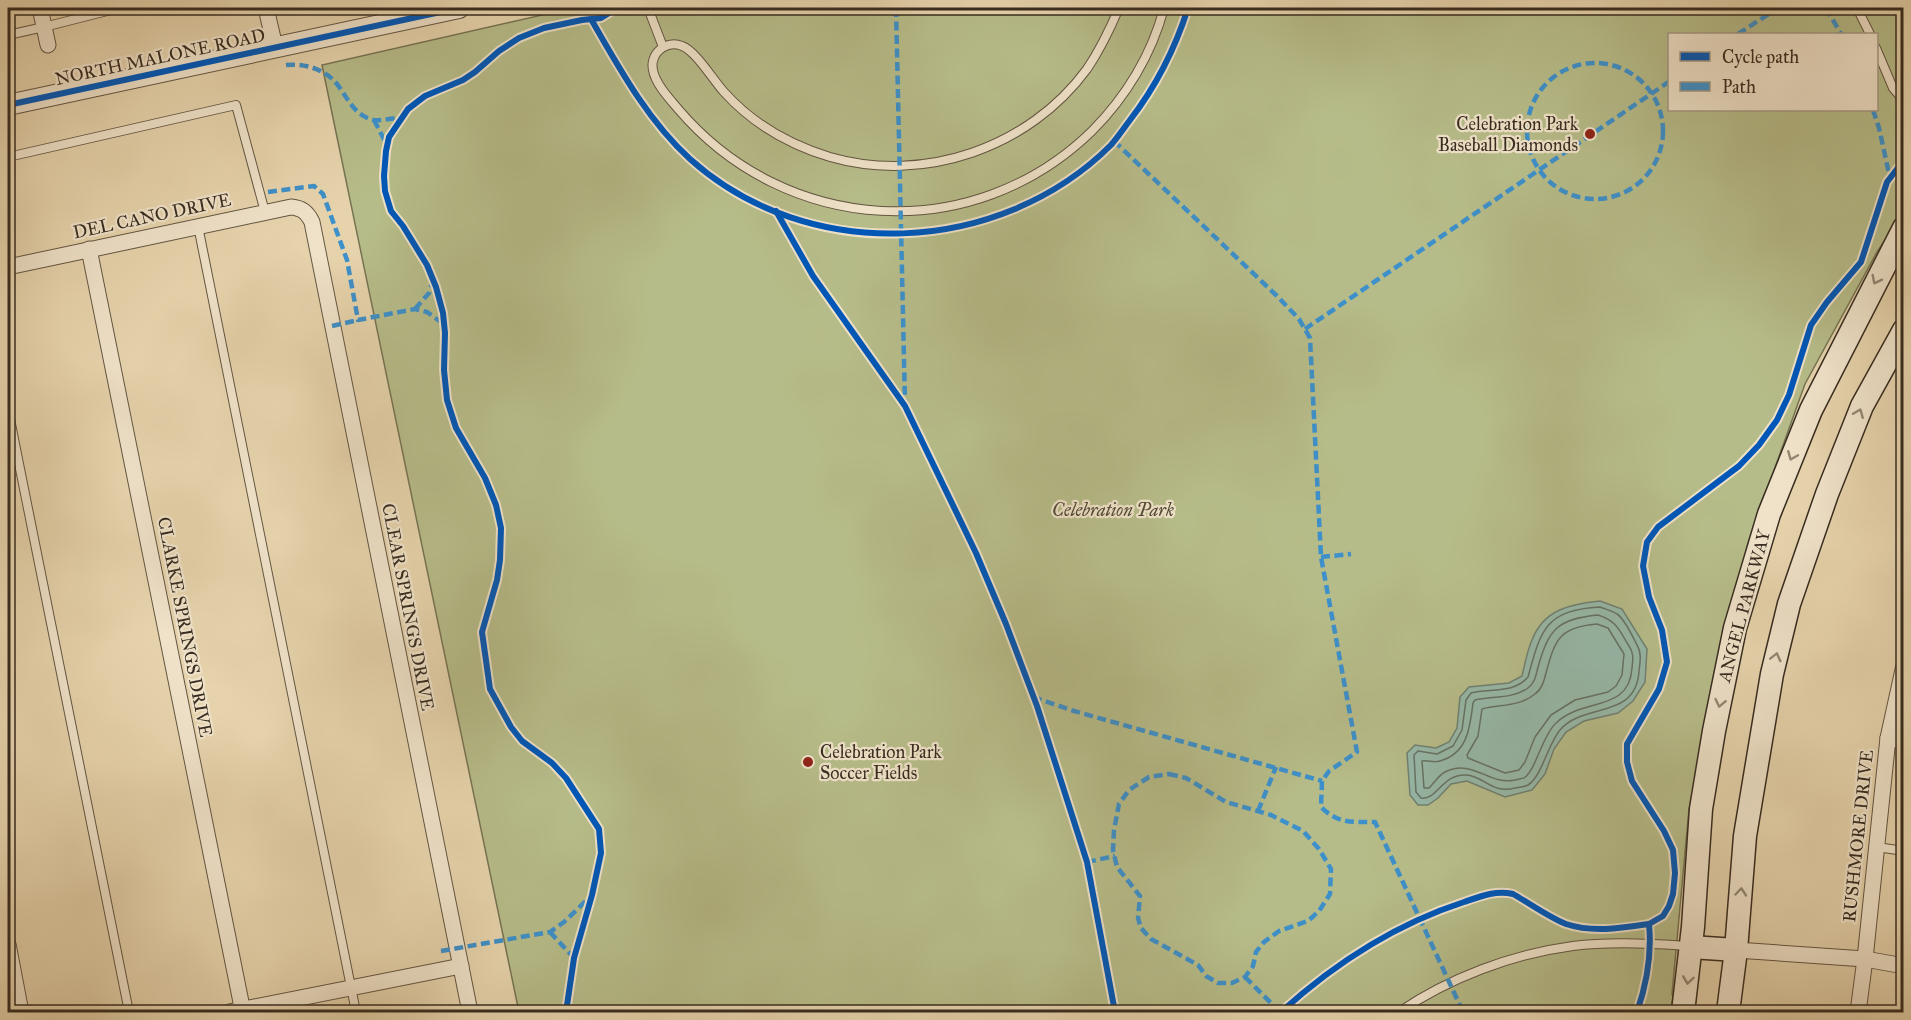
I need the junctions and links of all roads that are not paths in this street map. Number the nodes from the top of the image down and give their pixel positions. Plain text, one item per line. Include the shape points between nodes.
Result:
1 (40, 8) edge
2 (119, 8) edge
3 (266, 8) edge
4 (459, 8) edge
5 (648, 8) edge
6 (1119, 8) edge
7 (1164, 8) edge
8 (1857, 8) edge
9 (44, 27) junction
10 (1870, 33) edge
11 (8, 35) edge
12 (48, 45) dead end
13 (275, 47) junction
14 (663, 47) junction
15 (1878, 53) edge
16 (1904, 100) edge
17 (8, 105) edge
18 (8, 157) edge
19 (304, 211) joint
20 (265, 212) junction
21 (198, 226) junction
22 (1904, 228) edge
23 (89, 249) junction
24 (8, 267) edge
25 (1904, 330) edge
26 (8, 410) edge
27 (1904, 665) edge
28 (1888, 738) junction
29 (1904, 742) edge
30 (1877, 847) junction
31 (1904, 851) edge
32 (8, 944) edge
33 (1691, 947) junction
34 (1736, 950) junction
35 (1865, 960) junction
36 (461, 966) junction
37 (1904, 966) edge
38 (351, 988) junction
39 (21, 1012) edge
40 (129, 1012) edge
41 (238, 1012) edge
42 (356, 1012) edge
43 (470, 1012) edge
44 (1399, 1012) edge
45 (1683, 1012) edge
46 (1728, 1012) edge
47 (1858, 1012) edge

1 - 9 street
2 - 9 lane
3 - 13 street
4 - 13 street, NORTH MALONE ROAD
5 - 14 lane
6 - 14 lane via 1086,69 1035,120 1016,134 972,153 913,165 853,162 785,139 727,96 691,51 678,44
7 - 14 lane via 1154,38 1131,82 1083,139 1044,169 1000,191 926,210 874,211 839,206 797,194 750,171 708,141 673,102 654,74 654,58
8 - 10 lane
9 - 11 lane
9 - 12 street
13 - 17 street, NORTH MALONE ROAD
15 - 16 lane via 1893,87
18 - 20 lane via 237,105
19 - 20 street, DEL CANO DRIVE via 291,207
19 - 36 street, CLEAR SPRINGS DRIVE via 312,222
20 - 21 street, DEL CANO DRIVE
21 - 23 street, DEL CANO DRIVE
21 - 38 lane
22 -> 33 main road, ANGEL PARKWAY via 1810,410 1769,514 1735,628 1701,809
23 - 24 street, DEL CANO DRIVE
23 - 41 street, CLARKE SPRINGS DRIVE
34 -> 25 main road via 1745,836 1772,674 1789,604 1862,406
26 - 40 lane
27 - 28 street, RUSHMORE DRIVE
28 - 29 street
28 - 30 street, RUSHMORE DRIVE
30 - 31 lane
30 - 35 street, RUSHMORE DRIVE
32 - 39 street
33 - 34 main road
33 - 44 lane via 1609,944 1552,949 1461,979
33 -> 45 main road, ANGEL PARKWAY
34 - 35 street
34 - 46 main road
35 - 37 street
35 - 47 street, RUSHMORE DRIVE
36 - 38 street
36 - 43 street, CLEAR SPRINGS DRIVE
38 - 41 street
38 - 42 lane

